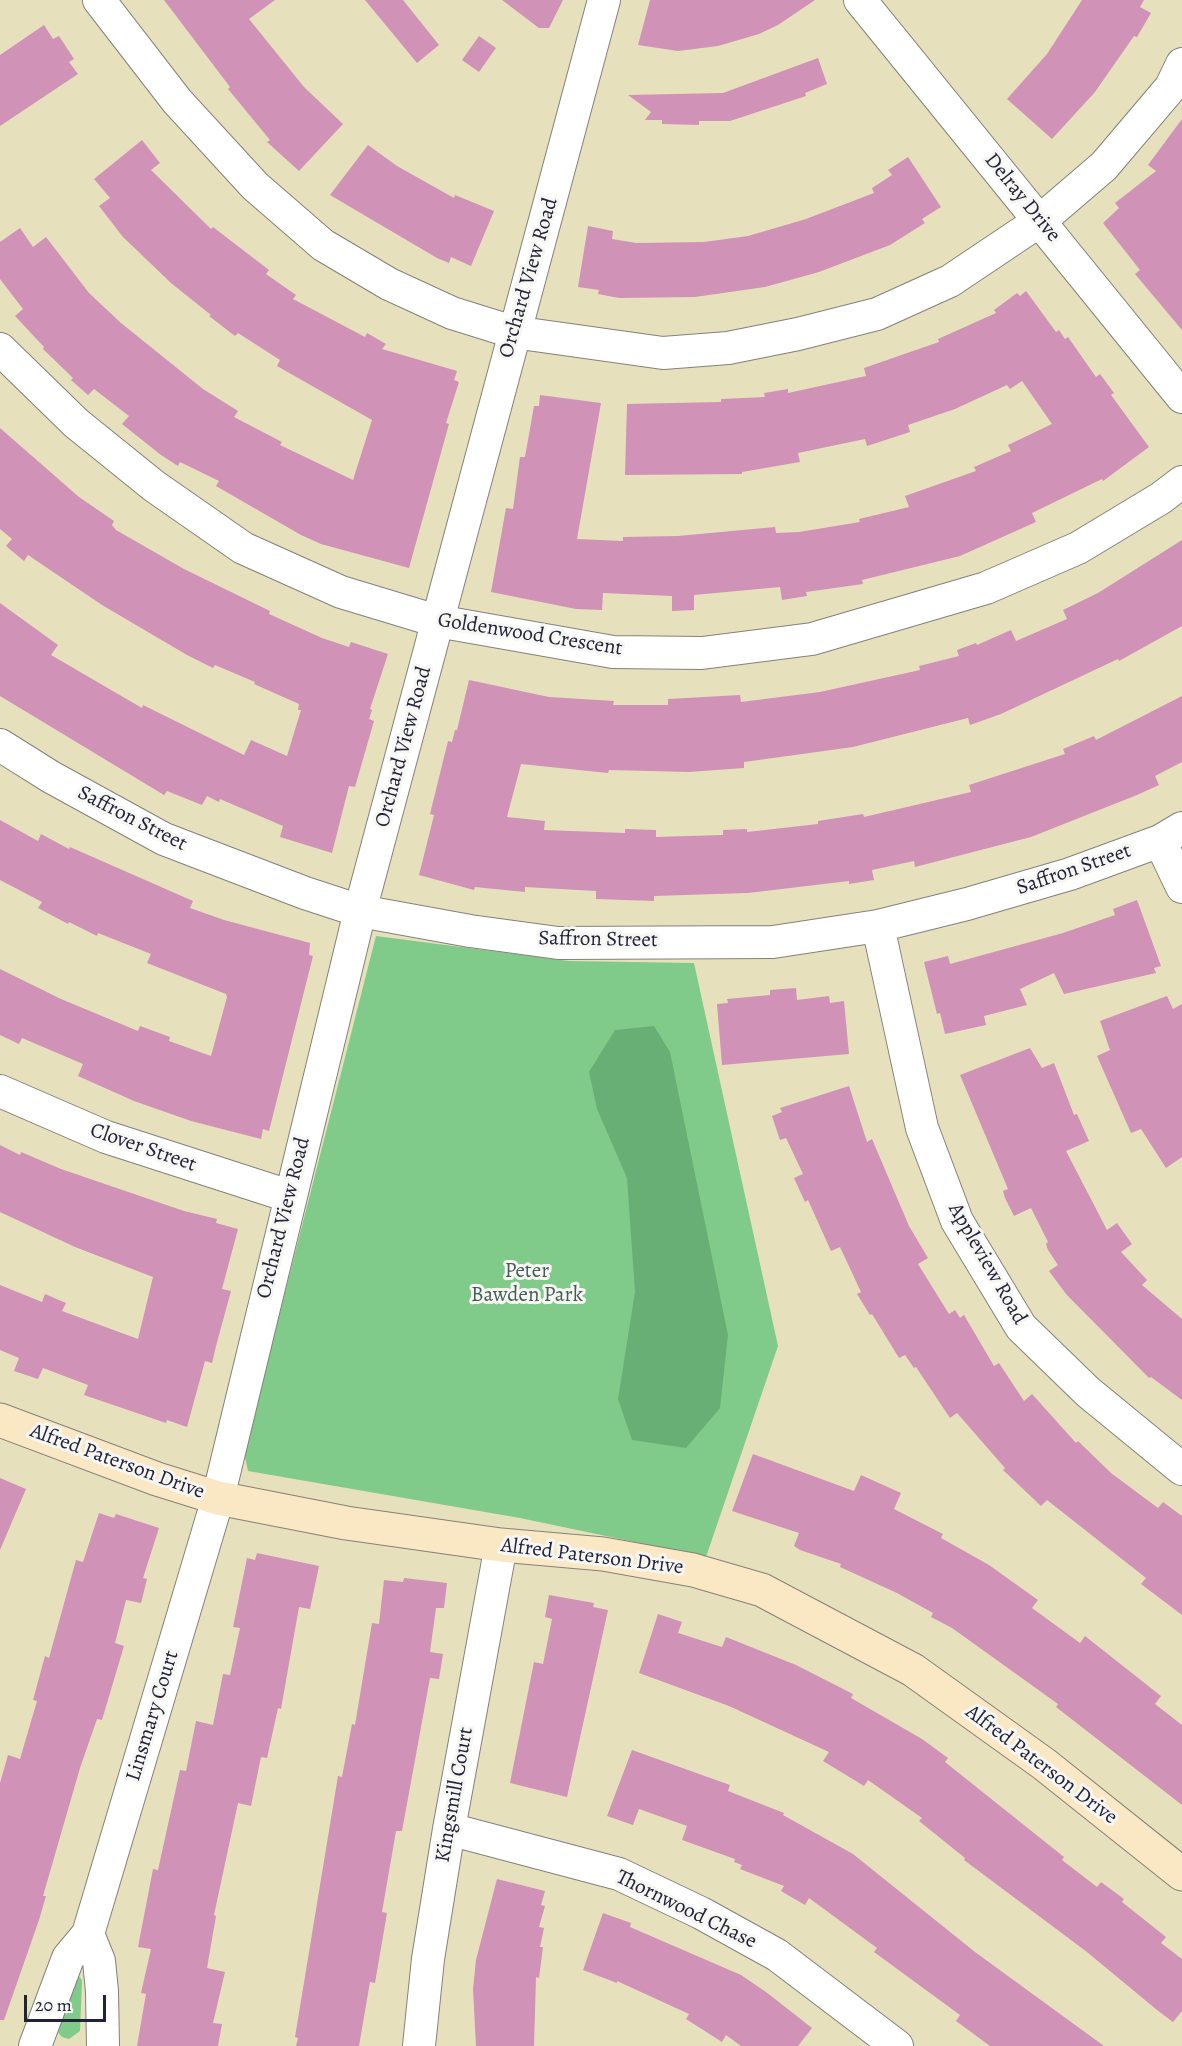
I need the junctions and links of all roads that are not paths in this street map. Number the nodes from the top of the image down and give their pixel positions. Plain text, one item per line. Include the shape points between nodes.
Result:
1 (99, 0) edge
2 (604, 0) edge
3 (860, 0) edge
4 (1182, 64) edge
5 (1041, 220) junction
6 (513, 332) junction
7 (0, 349) edge
8 (1182, 397) edge
9 (1182, 482) edge
10 (437, 621) junction
11 (0, 745) edge
12 (1171, 834) edge
13 (1182, 887) edge
14 (360, 910) junction
15 (878, 926) junction
16 (0, 1091) edge
17 (289, 1196) junction
18 (0, 1420) edge
19 (1182, 1469) edge
20 (218, 1498) junction
21 (501, 1545) junction
22 (448, 1829) junction
23 (1182, 1874) edge
24 (88, 1934) junction
25 (880, 2041) edge
26 (35, 2046) edge
27 (103, 2046) edge
28 (419, 2046) edge

1 - 6 street via 177,101 255,186 323,245 389,284 452,313
2 - 6 street, Orchard View Road
3 - 5 street, Delray Drive
4 - 5 street via 1171,87 1104,166
5 - 6 street via 950,281 877,314 798,334 728,348 663,353
5 - 8 street, Delray Drive
6 - 10 street, Orchard View Road
7 - 10 street, Goldenwood Crescent via 76,423 154,486 243,548 341,592
9 - 10 street, Goldenwood Crescent via 1078,548 986,588 812,639 702,653 613,652
10 - 14 street, Orchard View Road
11 - 14 street, Saffron Street via 164,838 304,893
12 - 13 street
12 - 15 street, Saffron Street via 1059,877
14 - 15 street, Saffron Street via 558,943 773,942
14 - 17 street, Orchard View Road
15 - 19 street, Appleview Road via 922,1128 957,1221 1021,1327 1088,1392
16 - 17 street, Clover Street via 106,1137
17 - 20 street, Orchard View Road
18 - 20 street, Alfred Paterson Drive
20 - 21 street, Alfred Paterson Drive
20 - 24 street, Linsmary Court
21 - 22 street, Kingsmill Court
21 - 23 street, Alfred Paterson Drive via 603,1554 693,1570 762,1590 913,1670 1044,1764
22 - 25 street, Thornwood Chase via 619,1874 701,1913 777,1955
22 - 28 street, Kingsmill Court
24 - 26 street, Linsmary Court via 68,1958
24 - 27 street via 99,1961

